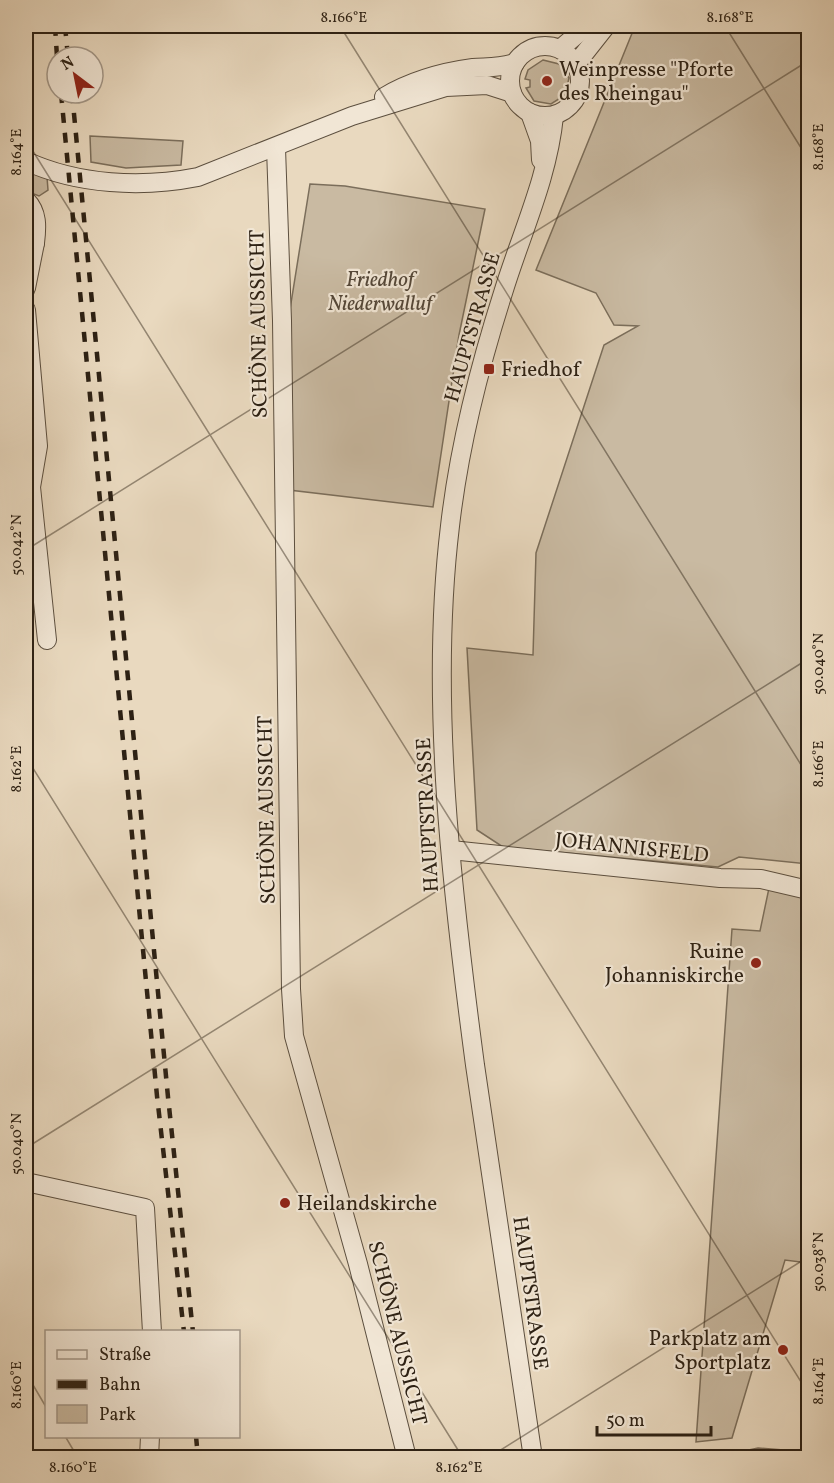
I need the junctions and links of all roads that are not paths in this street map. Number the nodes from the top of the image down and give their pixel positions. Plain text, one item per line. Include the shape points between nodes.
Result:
1 (587, 26) edge
2 (606, 26) edge
3 (560, 49) junction
4 (515, 63) junction
5 (576, 64) junction
6 (512, 93) junction
7 (530, 113) junction
8 (352, 116) junction
9 (554, 116) junction
10 (276, 148) junction
11 (26, 161) edge
12 (542, 178) junction
13 (28, 202) edge
14 (30, 245) edge
15 (26, 288) edge
16 (26, 310) edge
17 (28, 487) edge
18 (47, 640) dead end
19 (451, 850) junction
20 (808, 890) edge
21 (26, 1182) edge
22 (152, 1330) edge
23 (150, 1438) edge
24 (149, 1458) edge
25 (407, 1458) edge
26 (533, 1458) edge

1 - 3 street
2 - 5 street
3 - 4 street via 535,47
3 - 5 street
4 - 6 street via 511,72
4 - 8 street via 420,80
5 - 9 street via 581,80 578,95 568,108
6 - 7 street
6 - 8 street via 487,85 460,85
7 - 9 street
7 - 12 street, HAUPTSTRASSE via 540,141
8 - 10 street
9 - 12 street, HAUPTSTRASSE
10 - 11 street via 198,177 156,183 60,173
10 - 25 street, SCHÖNE AUSSICHT via 294,1036
12 - 19 street, HAUPTSTRASSE via 483,362 450,524 442,690
13 - 14 street via 37,225
14 - 15 street
16 - 17 street via 38,446
17 - 18 street
19 - 20 street, JOHANNISFELD via 761,879
19 - 26 street, HAUPTSTRASSE via 456,923
21 - 22 street via 146,1208
23 - 24 street

